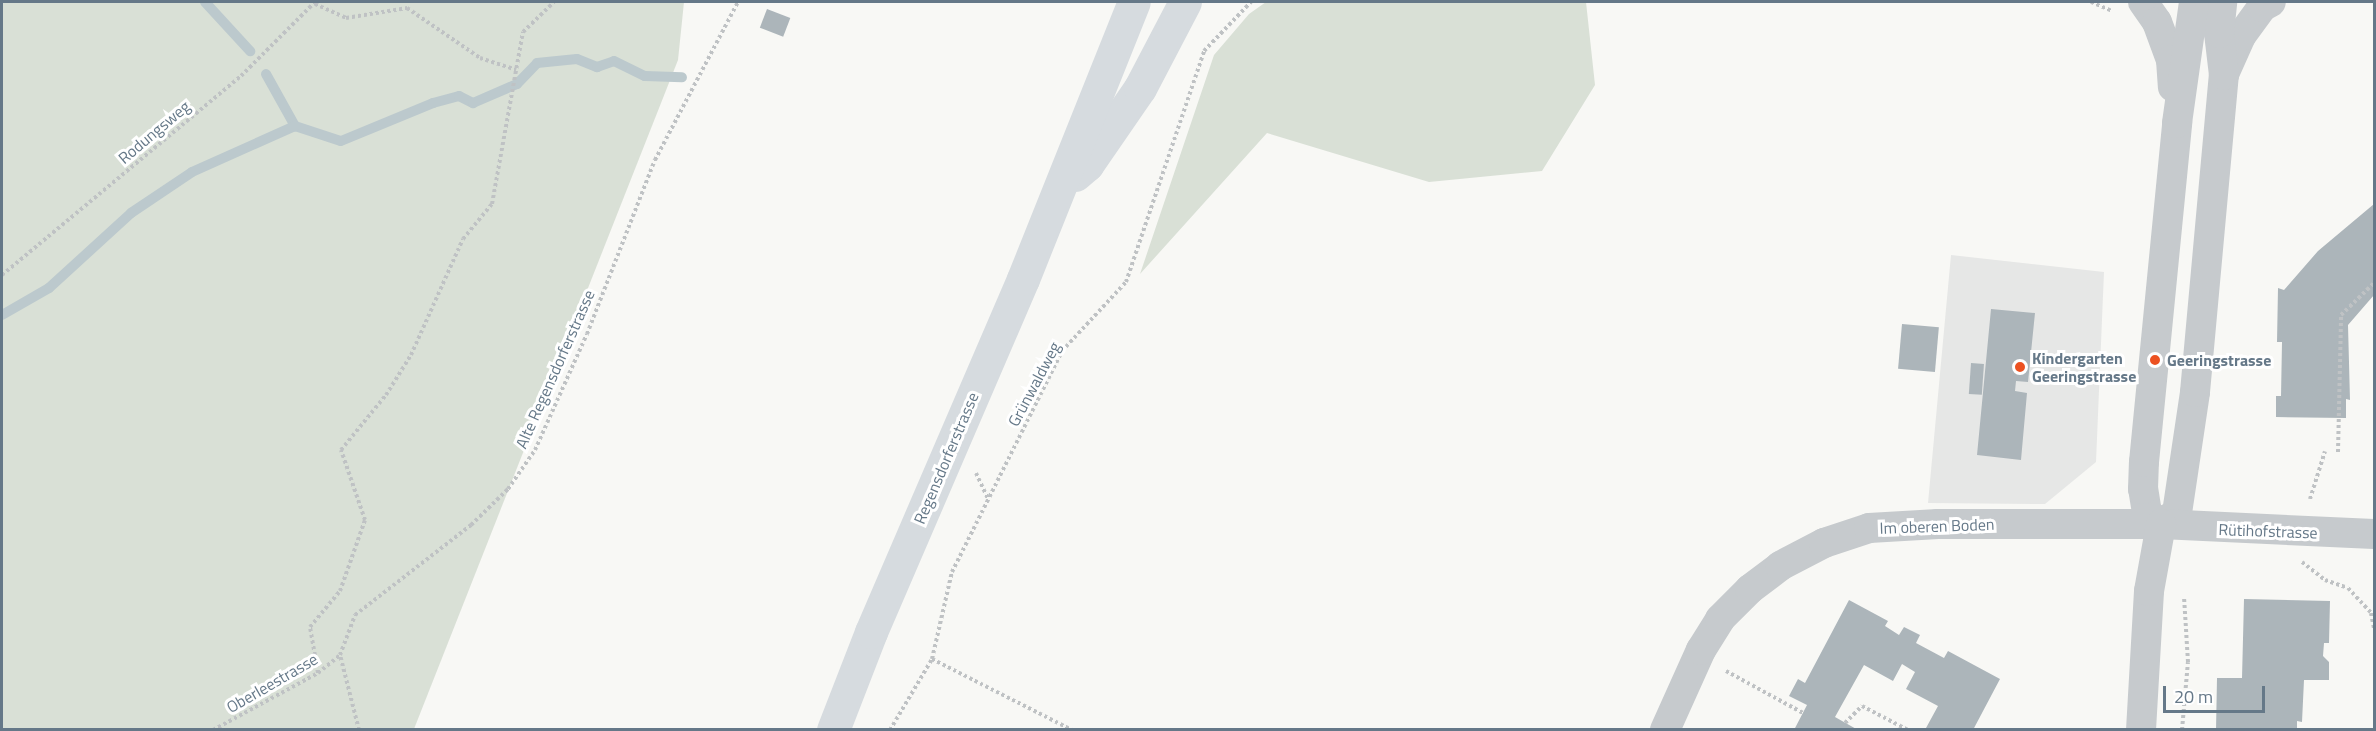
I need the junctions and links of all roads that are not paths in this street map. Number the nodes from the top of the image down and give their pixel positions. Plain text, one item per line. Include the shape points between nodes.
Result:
1 (1134, 2) edge
2 (1185, 2) edge
3 (2143, 2) edge
4 (2194, 2) edge
5 (2222, 2) edge
6 (2271, 2) edge
7 (2224, 75) junction
8 (2177, 123) junction
9 (1060, 188) junction
10 (2162, 524) junction
11 (2374, 534) edge
12 (833, 729) edge
13 (1665, 729) edge
14 (2141, 729) edge

1 - 9 main road, Regensdorferstrasse
2 - 9 main road, Regensdorferstrasse via 1140,88 1087,165
3 - 8 street via 2157,22 2171,60
4 - 8 street
5 - 7 street via 2219,33
6 - 7 street via 2262,7 2241,36
7 - 10 street via 2182,491 2177,513
8 - 10 street via 2143,489 2147,513
9 - 12 main road, Regensdorferstrasse
10 - 11 street, Rütihofstrasse
10 - 13 street, Im oberen Boden via 1938,524 1869,528 1824,543 1780,566 1720,619
10 - 14 street via 2149,591

